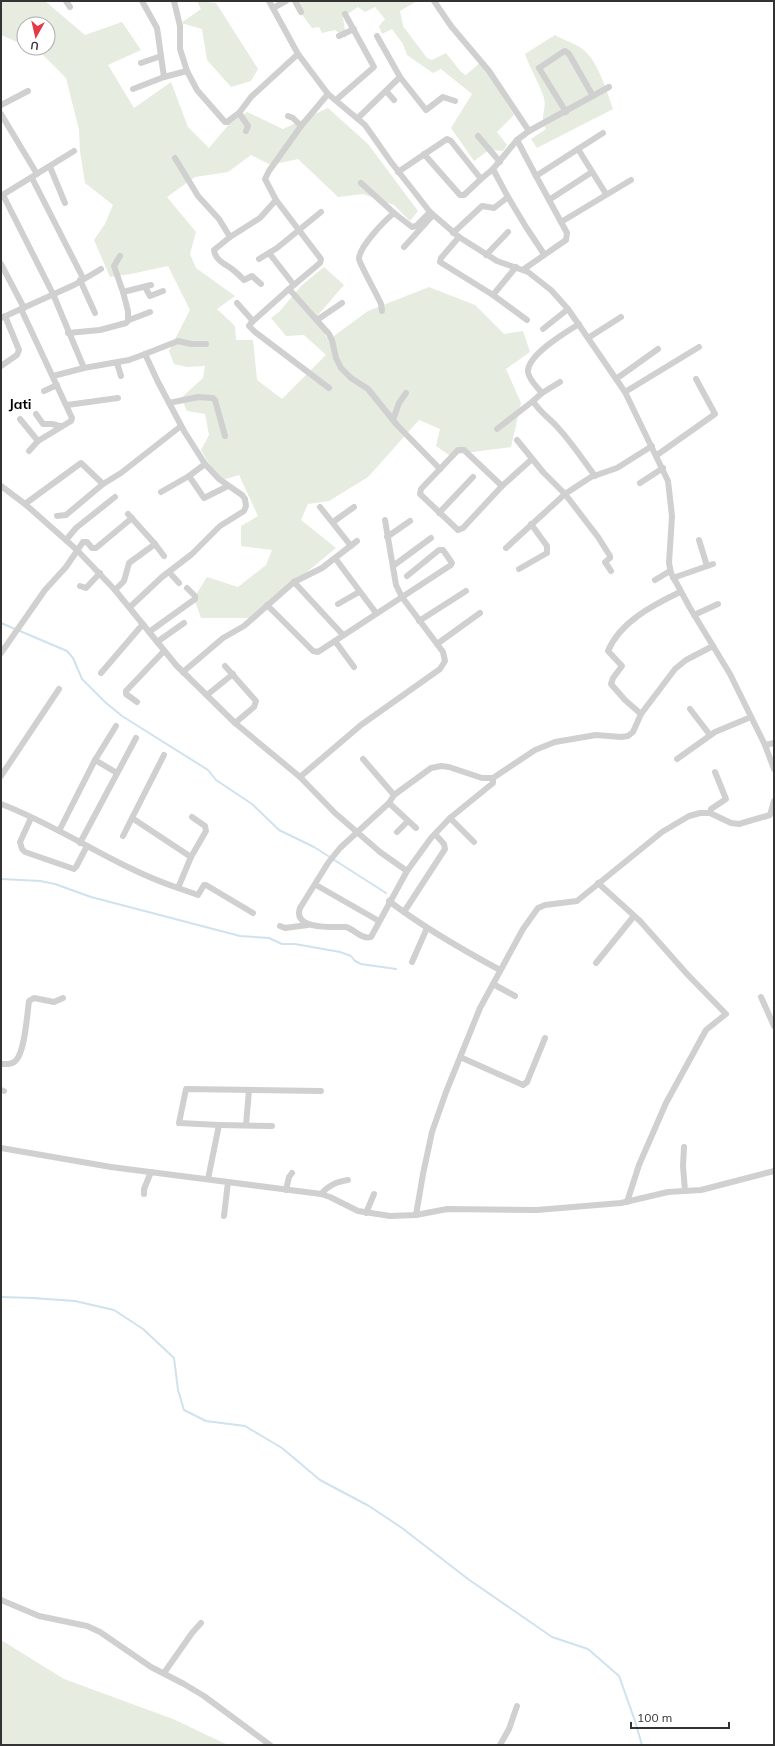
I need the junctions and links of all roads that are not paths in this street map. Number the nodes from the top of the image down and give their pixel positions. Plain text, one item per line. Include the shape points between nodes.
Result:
1 (66, 1) edge
2 (142, 1) edge
3 (174, 1) edge
4 (269, 1) edge
5 (286, 1) edge
6 (294, 1) edge
7 (434, 1) edge
8 (70, 7) dead end
9 (273, 8) junction
10 (301, 12) dead end
11 (346, 14) dead end
12 (354, 30) junction
13 (339, 36) dead end
14 (376, 36) dead end
15 (298, 54) junction
16 (161, 56) junction
17 (141, 63) dead end
18 (187, 71) junction
19 (400, 77) junction
20 (164, 78) junction
21 (609, 87) dead end
22 (133, 89) dead end
23 (28, 91) dead end
24 (386, 91) junction
25 (328, 94) junction
26 (593, 96) junction
27 (336, 100) junction
28 (394, 100) dead end
29 (456, 101) dead end
30 (1, 105) edge
31 (566, 112) junction
32 (239, 113) junction
33 (1, 114) edge
34 (288, 116) dead end
35 (358, 118) junction
36 (301, 126) junction
37 (246, 131) dead end
38 (529, 131) junction
39 (603, 133) dead end
40 (478, 136) dead end
41 (517, 140) junction
42 (578, 148) junction
43 (74, 151) dead end
44 (424, 154) junction
45 (175, 158) dead end
46 (500, 162) junction
47 (50, 167) junction
48 (493, 169) junction
49 (398, 172) junction
50 (592, 172) junction
51 (35, 176) junction
52 (536, 176) junction
53 (481, 179) junction
54 (631, 180) dead end
55 (362, 183) dead end
56 (606, 194) junction
57 (2, 196) edge
58 (508, 197) junction
59 (276, 200) junction
60 (549, 200) junction
61 (65, 203) dead end
62 (321, 212) dead end
63 (394, 213) junction
64 (431, 213) junction
65 (561, 222) junction
66 (299, 230) junction
67 (508, 232) dead end
68 (453, 233) junction
69 (230, 237) junction
70 (459, 237) junction
71 (404, 247) dead end
72 (269, 253) junction
73 (544, 254) junction
74 (486, 255) junction
75 (120, 256) dead end
76 (259, 259) dead end
77 (1, 264) edge
78 (516, 267) junction
79 (101, 269) dead end
80 (524, 269) junction
81 (82, 279) junction
82 (261, 284) dead end
83 (151, 285) dead end
84 (144, 287) junction
85 (291, 287) junction
86 (163, 291) dead end
87 (122, 292) junction
88 (53, 294) junction
89 (493, 295) junction
90 (236, 303) dead end
91 (342, 303) dead end
92 (22, 308) junction
93 (568, 309) junction
94 (382, 311) dead end
95 (150, 312) dead end
96 (95, 313) dead end
97 (3, 317) edge
98 (622, 317) dead end
99 (128, 320) junction
100 (317, 320) junction
101 (527, 320) dead end
102 (253, 321) junction
103 (579, 324) junction
104 (543, 329) dead end
105 (68, 333) junction
106 (588, 338) junction
107 (206, 344) dead end
108 (700, 347) dead end
109 (658, 349) dead end
110 (145, 354) junction
111 (117, 363) junction
112 (1, 366) edge
113 (84, 368) junction
114 (53, 376) junction
115 (121, 376) dead end
116 (616, 379) junction
117 (696, 379) dead end
118 (560, 382) dead end
119 (57, 385) junction
120 (329, 388) dead end
121 (44, 391) dead end
122 (625, 392) junction
123 (542, 393) junction
124 (406, 394) dead end
125 (118, 398) dead end
126 (533, 402) junction
127 (169, 403) junction
128 (67, 405) junction
129 (36, 414) dead end
130 (20, 419) dead end
131 (393, 420) junction
132 (60, 426) junction
133 (181, 426) junction
134 (497, 429) dead end
135 (225, 436) dead end
136 (517, 440) dead end
137 (38, 441) junction
138 (652, 446) junction
139 (29, 451) dead end
140 (657, 455) junction
141 (532, 459) junction
142 (205, 464) junction
143 (663, 468) junction
144 (440, 469) junction
145 (189, 476) junction
146 (595, 476) junction
147 (472, 477) dead end
148 (640, 483) dead end
149 (103, 484) junction
150 (1, 486) edge
151 (228, 486) junction
152 (502, 486) junction
153 (161, 492) dead end
154 (565, 494) junction
155 (115, 497) dead end
156 (25, 504) junction
157 (320, 507) dead end
158 (354, 507) dead end
159 (439, 513) junction
160 (57, 516) dead end
161 (385, 520) dead end
162 (410, 521) dead end
163 (333, 522) junction
164 (531, 524) junction
165 (387, 537) junction
166 (431, 538) dead end
167 (66, 540) junction
168 (699, 540) dead end
169 (357, 541) dead end
170 (155, 544) junction
171 (350, 546) junction
172 (506, 548) dead end
173 (77, 550) junction
174 (164, 556) dead end
175 (335, 558) junction
176 (393, 566) junction
177 (520, 569) dead end
178 (611, 571) dead end
179 (670, 571) junction
180 (169, 572) junction
181 (100, 573) junction
182 (407, 576) dead end
183 (673, 578) junction
184 (654, 580) dead end
185 (294, 582) junction
186 (179, 583) dead end
187 (80, 586) dead end
188 (187, 588) dead end
189 (115, 590) junction
190 (466, 591) dead end
191 (359, 592) junction
192 (680, 592) junction
193 (402, 597) junction
194 (338, 604) dead end
195 (718, 604) dead end
196 (267, 605) junction
197 (130, 607) junction
198 (376, 613) junction
199 (480, 613) dead end
200 (694, 615) junction
201 (419, 620) junction
202 (184, 623) dead end
203 (143, 624) junction
204 (149, 632) junction
205 (343, 635) junction
206 (335, 640) junction
207 (157, 642) junction
208 (437, 644) junction
209 (713, 646) junction
210 (164, 651) junction
211 (1, 653) edge
212 (225, 666) dead end
213 (354, 666) dead end
214 (183, 672) junction
215 (101, 673) dead end
216 (232, 674) junction
217 (59, 689) dead end
218 (207, 695) junction
219 (137, 702) dead end
220 (690, 709) dead end
221 (641, 714) junction
222 (751, 717) junction
223 (235, 723) junction
224 (116, 726) dead end
225 (710, 735) junction
226 (136, 738) dead end
227 (774, 742) edge
228 (765, 745) junction
229 (164, 755) dead end
230 (363, 759) dead end
231 (95, 760) junction
232 (677, 760) dead end
233 (774, 769) edge
234 (715, 772) dead end
235 (117, 773) junction
236 (1, 776) edge
237 (300, 777) junction
238 (493, 778) junction
239 (394, 795) junction
240 (774, 801) edge
241 (389, 803) junction
242 (1, 804) edge
243 (710, 813) junction
244 (192, 817) dead end
245 (31, 818) junction
246 (132, 818) junction
247 (450, 818) junction
248 (408, 821) junction
249 (416, 828) dead end
250 (59, 831) junction
251 (356, 832) junction
252 (397, 832) dead end
253 (435, 834) junction
254 (123, 836) dead end
255 (80, 842) junction
256 (474, 842) dead end
257 (87, 846) junction
258 (191, 857) junction
259 (407, 871) junction
260 (598, 883) junction
261 (316, 885) junction
262 (178, 888) junction
263 (389, 901) junction
264 (404, 912) junction
265 (253, 913) dead end
266 (634, 916) junction
267 (379, 921) junction
268 (309, 925) junction
269 (280, 926) dead end
270 (427, 928) junction
271 (412, 962) dead end
272 (596, 963) dead end
273 (500, 970) junction
274 (493, 984) junction
275 (515, 996) dead end
276 (761, 997) dead end
277 (64, 998) dead end
278 (774, 1026) edge
279 (545, 1038) dead end
280 (460, 1057) junction
281 (1, 1064) edge
282 (249, 1090) junction
283 (321, 1092) dead end
284 (219, 1125) junction
285 (246, 1125) junction
286 (272, 1126) dead end
287 (684, 1147) dead end
288 (1, 1148) edge
289 (151, 1172) junction
290 (774, 1172) edge
291 (292, 1173) dead end
292 (208, 1179) junction
293 (348, 1180) dead end
294 (228, 1182) junction
295 (286, 1190) junction
296 (685, 1191) junction
297 (144, 1194) dead end
298 (321, 1194) junction
299 (374, 1194) dead end
300 (627, 1202) junction
301 (366, 1213) junction
302 (416, 1215) junction
303 (224, 1216) dead end
304 (1, 1600) edge
305 (200, 1623) dead end
306 (164, 1673) junction
307 (517, 1706) dead end
308 (270, 1745) edge
309 (500, 1745) edge

1 - 8 street
2 - 16 street via 157,28
3 - 18 street via 180,26 180,49
4 - 9 street
5 - 9 street
6 - 10 street
7 - 38 street via 451,26 489,71
9 - 15 street
11 - 12 street
12 - 13 street
12 - 27 street via 374,67
14 - 19 street
15 - 25 street
15 - 32 street via 251,98
16 - 17 street
16 - 20 street
18 - 20 street
18 - 32 street via 198,90 224,122
19 - 24 street
19 - 29 street via 426,110 443,97
20 - 22 street
21 - 26 street
23 - 30 street
24 - 28 street
24 - 35 street
25 - 27 street
25 - 36 street
26 - 31 street
26 - 31 street via 567,52 557,55 539,69
27 - 35 street
31 - 38 street
32 - 37 street via 248,126
33 - 51 street
34 - 36 street
35 - 49 street
36 - 59 street via 266,175 266,182
38 - 41 street
39 - 42 street
40 - 46 street
41 - 46 street
41 - 52 street
42 - 50 street
42 - 52 street
43 - 47 street
44 - 49 street
44 - 53 street via 449,139
44 - 53 street via 460,195 464,195
45 - 69 street via 198,196 219,219
46 - 48 street
47 - 51 street
47 - 61 street
48 - 53 street
48 - 58 street
49 - 64 street
50 - 56 street
50 - 60 street
51 - 57 street
51 - 81 street
52 - 60 street
54 - 56 street
55 - 63 street
56 - 65 street
57 - 88 street
58 - 68 street via 493,208 482,206
58 - 73 street
59 - 66 street
59 - 69 street via 260,218
60 - 65 street
62 - 66 street
63 - 64 street via 412,227
63 - 94 street via 375,231 360,256
64 - 68 street
64 - 71 street
65 - 73 street via 567,233 566,240
66 - 72 street
66 - 85 street via 321,257 321,261
67 - 74 street
68 - 70 street
69 - 82 street via 214,250 214,254 223,265 244,280 252,276
70 - 74 street
70 - 89 street via 440,262
72 - 76 street
72 - 85 street
73 - 80 street
74 - 78 street via 497,262
75 - 87 street via 114,266
77 - 92 street
78 - 80 street
78 - 89 street
79 - 81 street
80 - 93 street via 551,290
81 - 88 street
81 - 96 street
83 - 84 street
84 - 86 street via 150,296
84 - 87 street
85 - 100 street
85 - 102 street
87 - 99 street
88 - 92 street
88 - 105 street
89 - 101 street
90 - 102 street
91 - 100 street
92 - 97 street
92 - 114 street
93 - 103 street
93 - 104 street
95 - 99 street
97 - 112 street via 19,350 17,355
98 - 106 street
99 - 105 street via 113,328
100 - 131 street via 332,340 341,368 351,378 368,388
102 - 120 street via 249,326 254,332
103 - 106 street
103 - 123 street via 546,348 529,366 529,376
105 - 113 street
106 - 116 street
107 - 110 street via 178,341
108 - 122 street
109 - 116 street
110 - 111 street
110 - 127 street
111 - 113 street
111 - 115 street
113 - 114 street
114 - 119 street
116 - 122 street
117 - 140 street via 715,414
118 - 123 street
119 - 121 street
119 - 128 street
122 - 138 street
123 - 126 street
124 - 131 street via 399,403
125 - 128 street
126 - 134 street
126 - 146 street via 561,431
127 - 133 street
127 - 135 street via 192,398 213,398
128 - 132 street via 72,420
129 - 132 street via 43,424
130 - 137 street
131 - 144 street
132 - 137 street
133 - 142 street
133 - 149 street
136 - 141 street
137 - 139 street
138 - 140 street
138 - 146 street via 617,468
140 - 143 street
141 - 152 street
141 - 154 street
142 - 145 street
142 - 151 street
143 - 148 street
143 - 179 street via 668,481 672,513
144 - 152 street via 458,450 464,450
144 - 159 street via 419,493
145 - 151 street via 204,498
145 - 153 street
146 - 154 street
147 - 159 street
149 - 156 street via 81,463
149 - 160 street via 66,515
150 - 156 street
151 - 180 street via 245,500 246,509 220,526 192,554
152 - 159 street via 460,529
154 - 164 street
154 - 178 street via 604,546 610,557 605,562
155 - 167 street via 76,528
156 - 167 street
157 - 163 street
158 - 163 street
161 - 165 street
162 - 165 street
163 - 171 street
164 - 172 street
164 - 177 street via 548,551
165 - 176 street
166 - 176 street
167 - 173 street
168 - 183 street via 710,565
169 - 171 street
170 - 173 street via 130,516 96,548 85,542
170 - 174 street
170 - 189 street via 128,563 124,580
171 - 175 street
173 - 181 street
173 - 211 street
175 - 185 street
175 - 191 street
176 - 193 street via 396,585
179 - 183 street
179 - 184 street
180 - 186 street
180 - 197 street
181 - 187 street via 86,588
181 - 189 street
182 - 193 street via 441,549 452,563
183 - 192 street
185 - 196 street
185 - 205 street
188 - 204 street via 195,599
189 - 197 street
190 - 201 street
191 - 194 street
191 - 198 street
192 - 200 street
192 - 221 street via 632,621 618,634 608,651 622,666 611,684
193 - 198 street
193 - 201 street
195 - 200 street
196 - 206 street via 313,651 318,652
196 - 214 street via 244,626 223,638
197 - 203 street
198 - 205 street
199 - 208 street
200 - 209 street
201 - 208 street
202 - 207 street
203 - 204 street
203 - 215 street
204 - 207 street
205 - 206 street
206 - 213 street
207 - 210 street
208 - 237 street via 445,656 444,665 440,669 356,729
209 - 221 street via 678,666
209 - 222 street
210 - 214 street
210 - 219 street via 126,691 126,694
212 - 216 street
214 - 218 street
216 - 218 street
216 - 223 street via 257,703
217 - 236 street
218 - 223 street
220 - 225 street
221 - 238 street via 633,732 628,736 596,735 555,742 535,750
222 - 225 street
222 - 228 street
223 - 237 street
224 - 231 street
225 - 232 street
226 - 235 street
227 - 228 street
228 - 233 street
229 - 246 street
230 - 239 street
231 - 235 street
231 - 250 street
234 - 243 street via 726,799 711,809
235 - 255 street
237 - 251 street
238 - 239 street via 482,778 458,768 441,766 431,768
238 - 247 street via 493,783
239 - 241 street
240 - 243 street via 770,816 743,823 731,823
241 - 248 street
241 - 251 street
242 - 245 street
243 - 260 street via 694,814 677,822
244 - 258 street via 206,828
245 - 250 street
245 - 257 street via 20,842 25,852 74,869
246 - 254 street
246 - 258 street
247 - 253 street
247 - 256 street
248 - 249 street
248 - 252 street
250 - 255 street
251 - 259 street
251 - 261 street via 334,855
253 - 259 street
253 - 264 street via 444,844 444,850
255 - 257 street
257 - 262 street via 142,875
258 - 262 street
259 - 263 street
260 - 266 street
260 - 273 street via 577,901 539,907
261 - 267 street
261 - 268 street via 299,913 301,919
262 - 265 street via 198,895 206,885
263 - 264 street
263 - 267 street
264 - 270 street
266 - 272 street
266 - 300 street via 726,1014 706,1030 666,1103 641,1158
267 - 268 street via 372,935 366,938 346,927
268 - 269 street via 285,928
270 - 271 street
270 - 273 street
273 - 274 street
274 - 275 street
274 - 280 street
276 - 278 street
277 - 281 street via 54,1002 31,999 18,1058 10,1064
279 - 280 street via 527,1082 523,1085
280 - 302 street via 432,1132
282 - 283 street
282 - 284 street via 186,1089 180,1124
282 - 285 street
284 - 285 street
284 - 292 street
285 - 286 street
287 - 296 street
288 - 289 street
289 - 292 street
289 - 297 street
290 - 296 street via 701,1190
291 - 295 street
292 - 294 street
293 - 298 street via 333,1184
294 - 295 street
294 - 303 street
295 - 298 street
296 - 300 street via 668,1192
298 - 301 street
299 - 301 street
300 - 302 street via 537,1210 447,1209
301 - 302 street via 390,1216
304 - 306 street via 44,1617 95,1629
305 - 306 street
306 - 308 street via 204,1696
307 - 309 street

